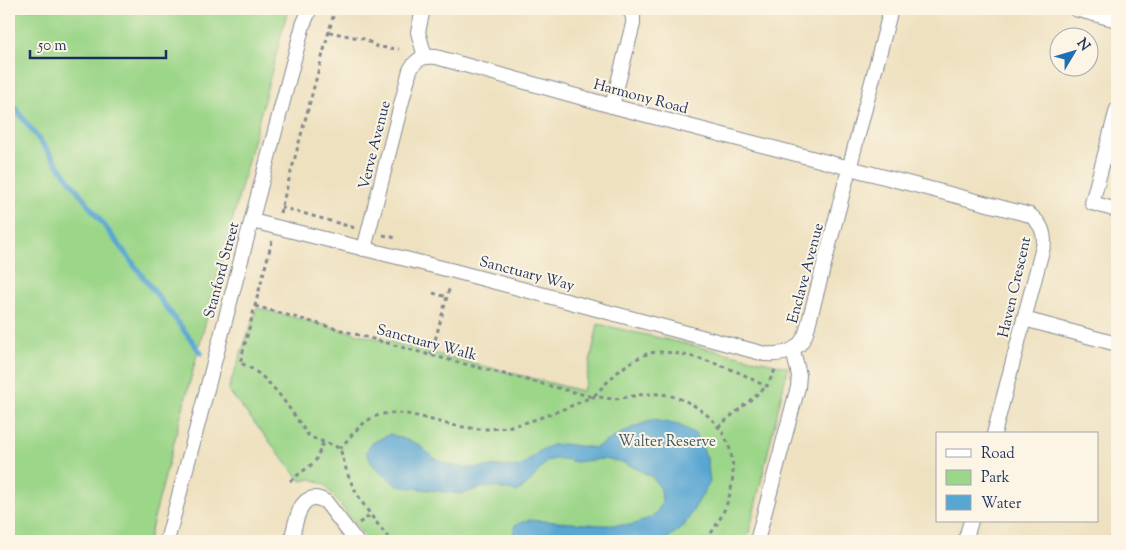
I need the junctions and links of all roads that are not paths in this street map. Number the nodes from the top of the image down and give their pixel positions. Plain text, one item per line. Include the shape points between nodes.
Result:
1 (310, 9) edge
2 (423, 9) edge
3 (628, 9) edge
4 (891, 9) edge
5 (1075, 9) edge
6 (1117, 20) edge
7 (424, 57) junction
8 (612, 106) junction
9 (1117, 109) edge
10 (1111, 157) edge
11 (850, 167) junction
12 (1117, 210) edge
13 (252, 220) junction
14 (364, 249) junction
15 (1024, 319) junction
16 (1117, 344) edge
17 (788, 352) junction
18 (995, 432) edge
19 (971, 522) edge
20 (167, 541) edge
21 (291, 541) edge
22 (356, 541) edge
23 (757, 541) edge
24 (965, 541) edge

1 - 13 street, Stanford Street via 303,25
2 - 7 street via 418,32
3 - 8 street via 633,15 633,24
4 - 11 street, Enclave Avenue
5 - 6 street
7 - 8 street, Harmony Road via 436,57
7 - 14 street, Verve Avenue via 417,60 410,70
8 - 11 street, Harmony Road
9 - 10 street
10 - 12 street via 1092,203
11 - 15 street, Haven Crescent via 1030,215 1037,221 1044,243
11 - 17 street, Enclave Avenue via 806,333 803,341
13 - 14 street, Sanctuary Way
13 - 20 street, Stanford Street
14 - 17 street, Sanctuary Way via 765,354
15 - 16 street
15 - 18 street, Haven Crescent
17 - 23 street via 799,375 798,387
19 - 24 street
21 - 22 street via 300,507 313,498 326,502

